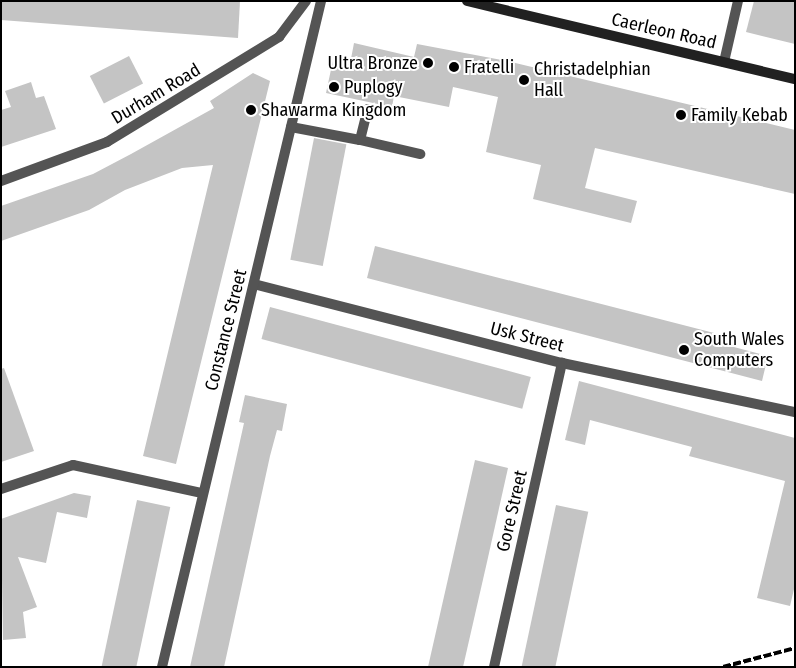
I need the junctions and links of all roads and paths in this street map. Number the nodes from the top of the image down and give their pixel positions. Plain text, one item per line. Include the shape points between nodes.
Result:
1 (306, 1) edge
2 (321, 1) edge
3 (467, 1) edge
4 (738, 1) edge
5 (724, 62) junction
6 (795, 79) edge
7 (368, 109) dead end
8 (291, 127) junction
9 (360, 140) junction
10 (420, 154) dead end
11 (1, 181) edge
12 (254, 284) junction
13 (562, 363) junction
14 (795, 412) edge
15 (1, 489) edge
16 (201, 493) junction
17 (162, 667) edge
18 (494, 667) edge

1 - 11 street, Durham Road via 279,37 108,142
2 - 8 street, Constance Street
3 - 5 main road, Caerleon Road
4 - 5 street
5 - 6 main road, Caerleon Road
7 - 9 street
8 - 9 street
8 - 12 street, Constance Street
9 - 10 street
12 - 13 street, Usk Street
12 - 16 street, Constance Street
13 - 14 street, Usk Street
13 - 18 street, Gore Street
15 - 16 street via 72,465
16 - 17 street, Constance Street

